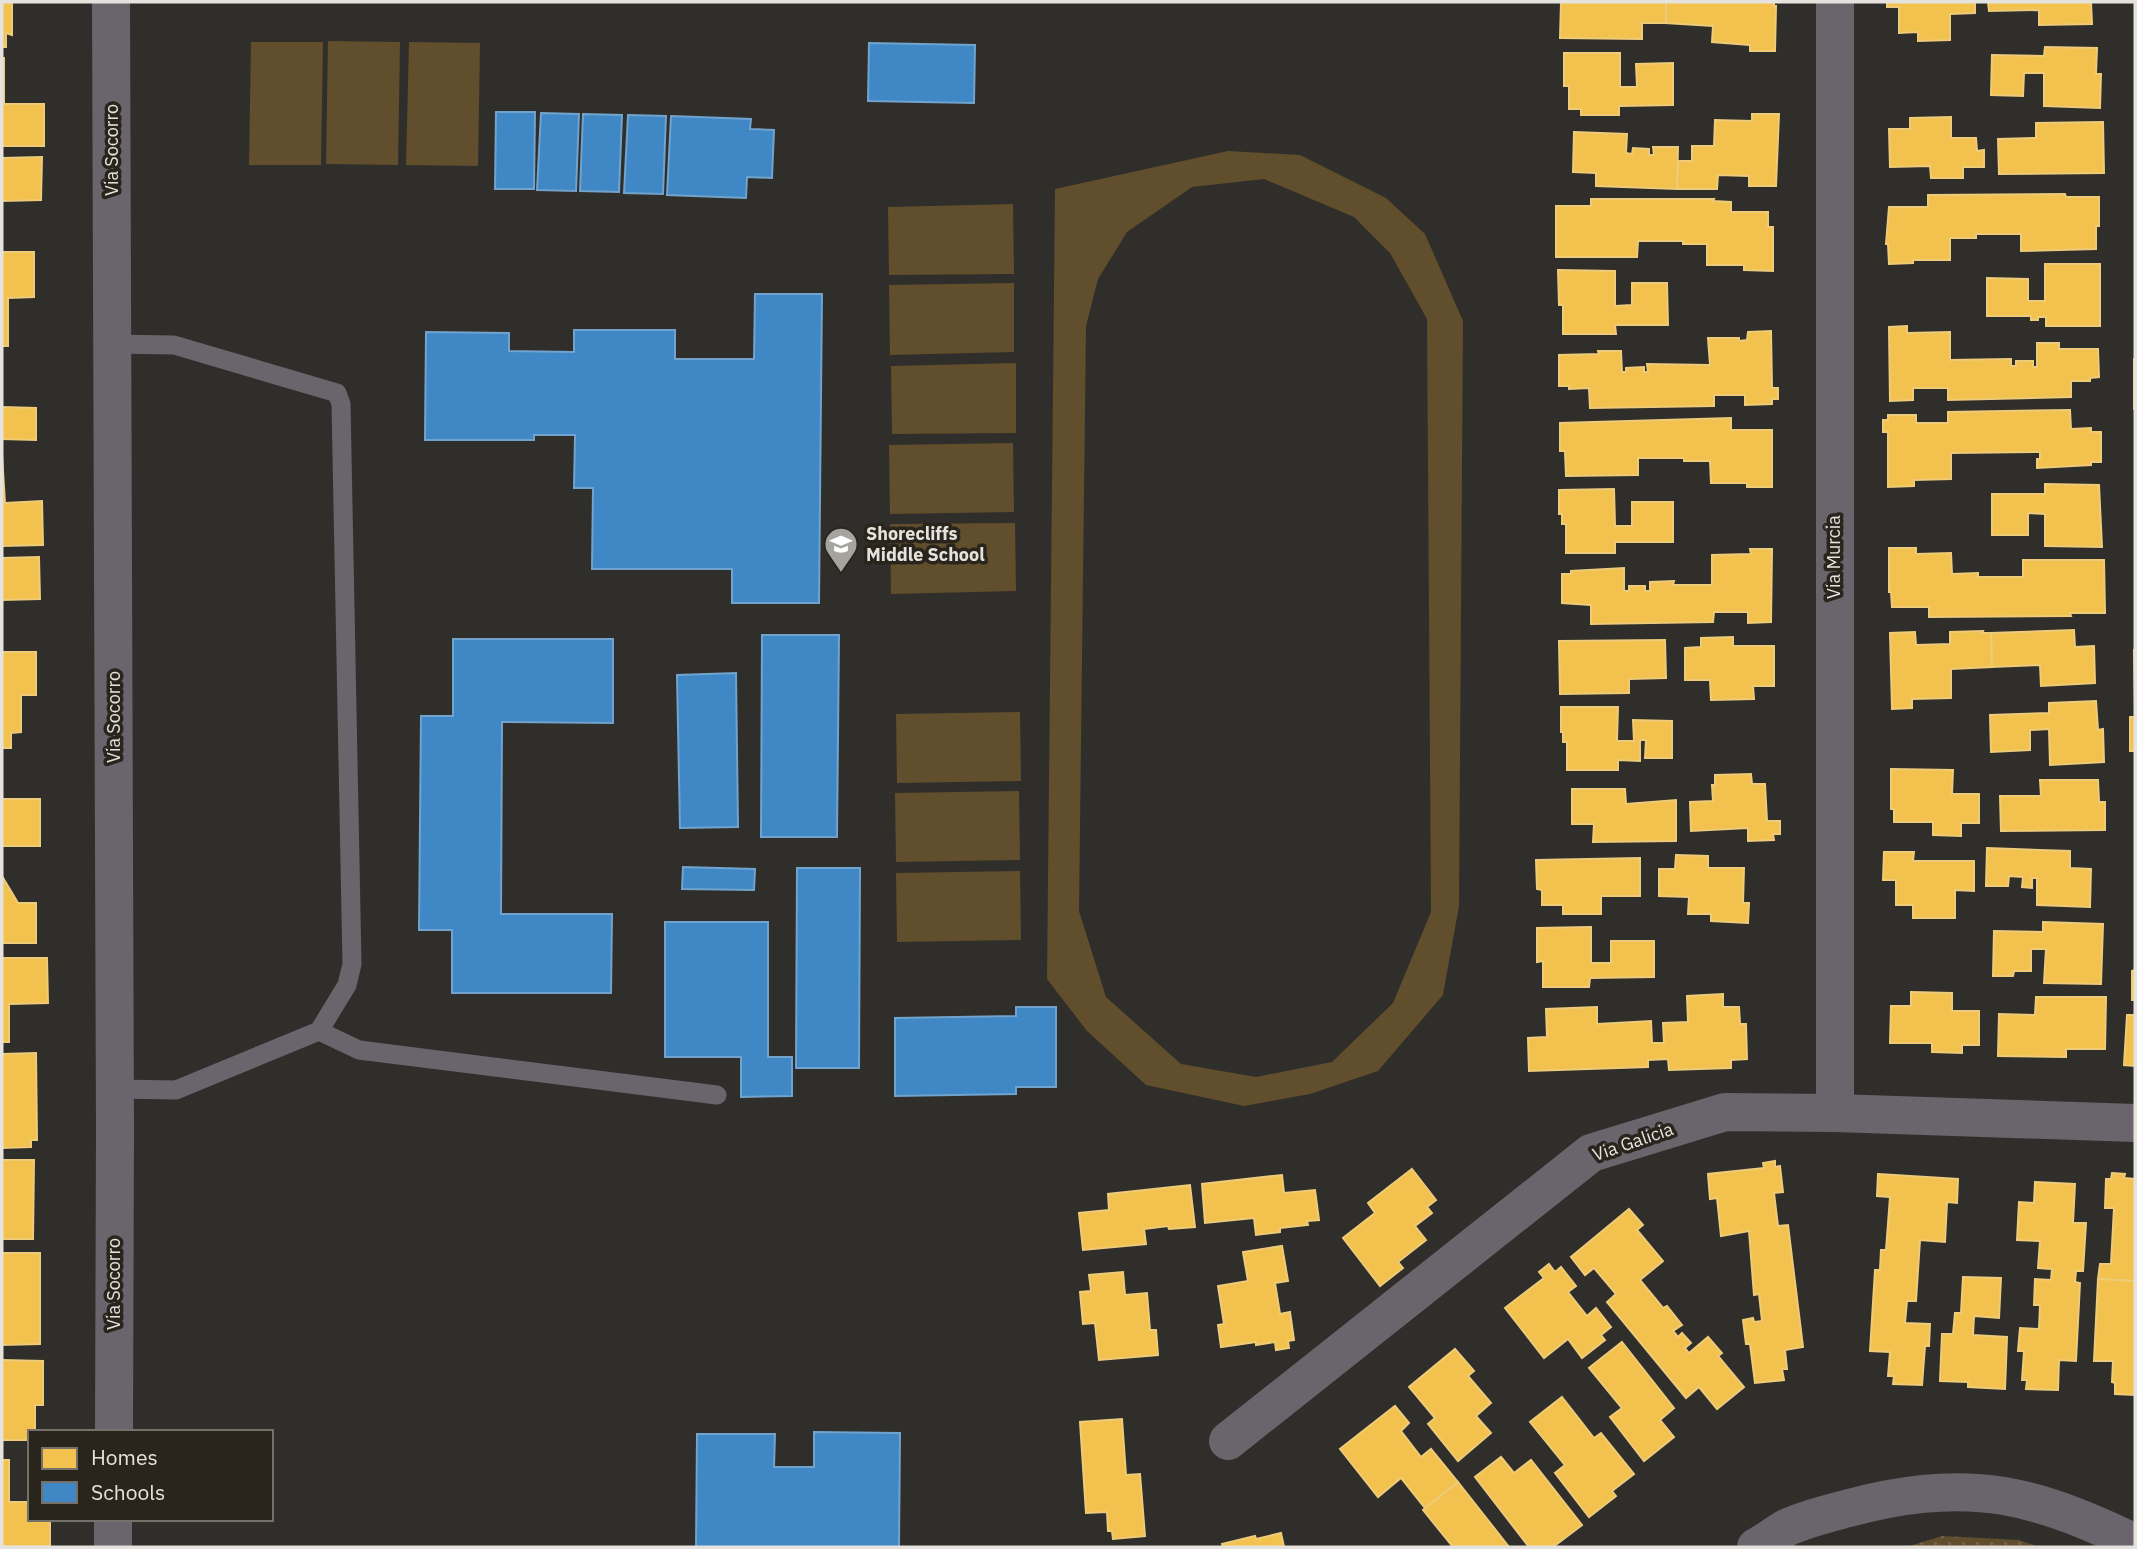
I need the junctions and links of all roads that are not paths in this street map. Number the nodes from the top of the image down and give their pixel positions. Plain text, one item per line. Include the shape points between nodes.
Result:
1 (111, 2) edge
2 (1835, 2) edge
3 (112, 344) junction
4 (319, 1031) junction
5 (115, 1089) junction
6 (717, 1095) dead end
7 (1835, 1113) junction
8 (2135, 1123) edge
9 (114, 1430) edge
10 (1228, 1441) dead end
11 (113, 1521) edge
12 (2135, 1543) edge
13 (113, 1547) edge
14 (1756, 1547) edge

1 - 3 street, Via Socorro
2 - 7 street, Via Murcia
3 - 4 lane via 174,345 337,393 341,404 352,964 347,985
3 - 5 street, Via Socorro
4 - 5 lane via 176,1090
4 - 6 lane via 359,1050
5 - 9 street, Via Socorro
7 - 8 street, Via Galicia
7 - 10 street, Via Galicia via 1725,1112 1591,1153
11 - 13 street
12 - 14 street via 2035,1503 1941,1492 1889,1497 1818,1516 1788,1527

